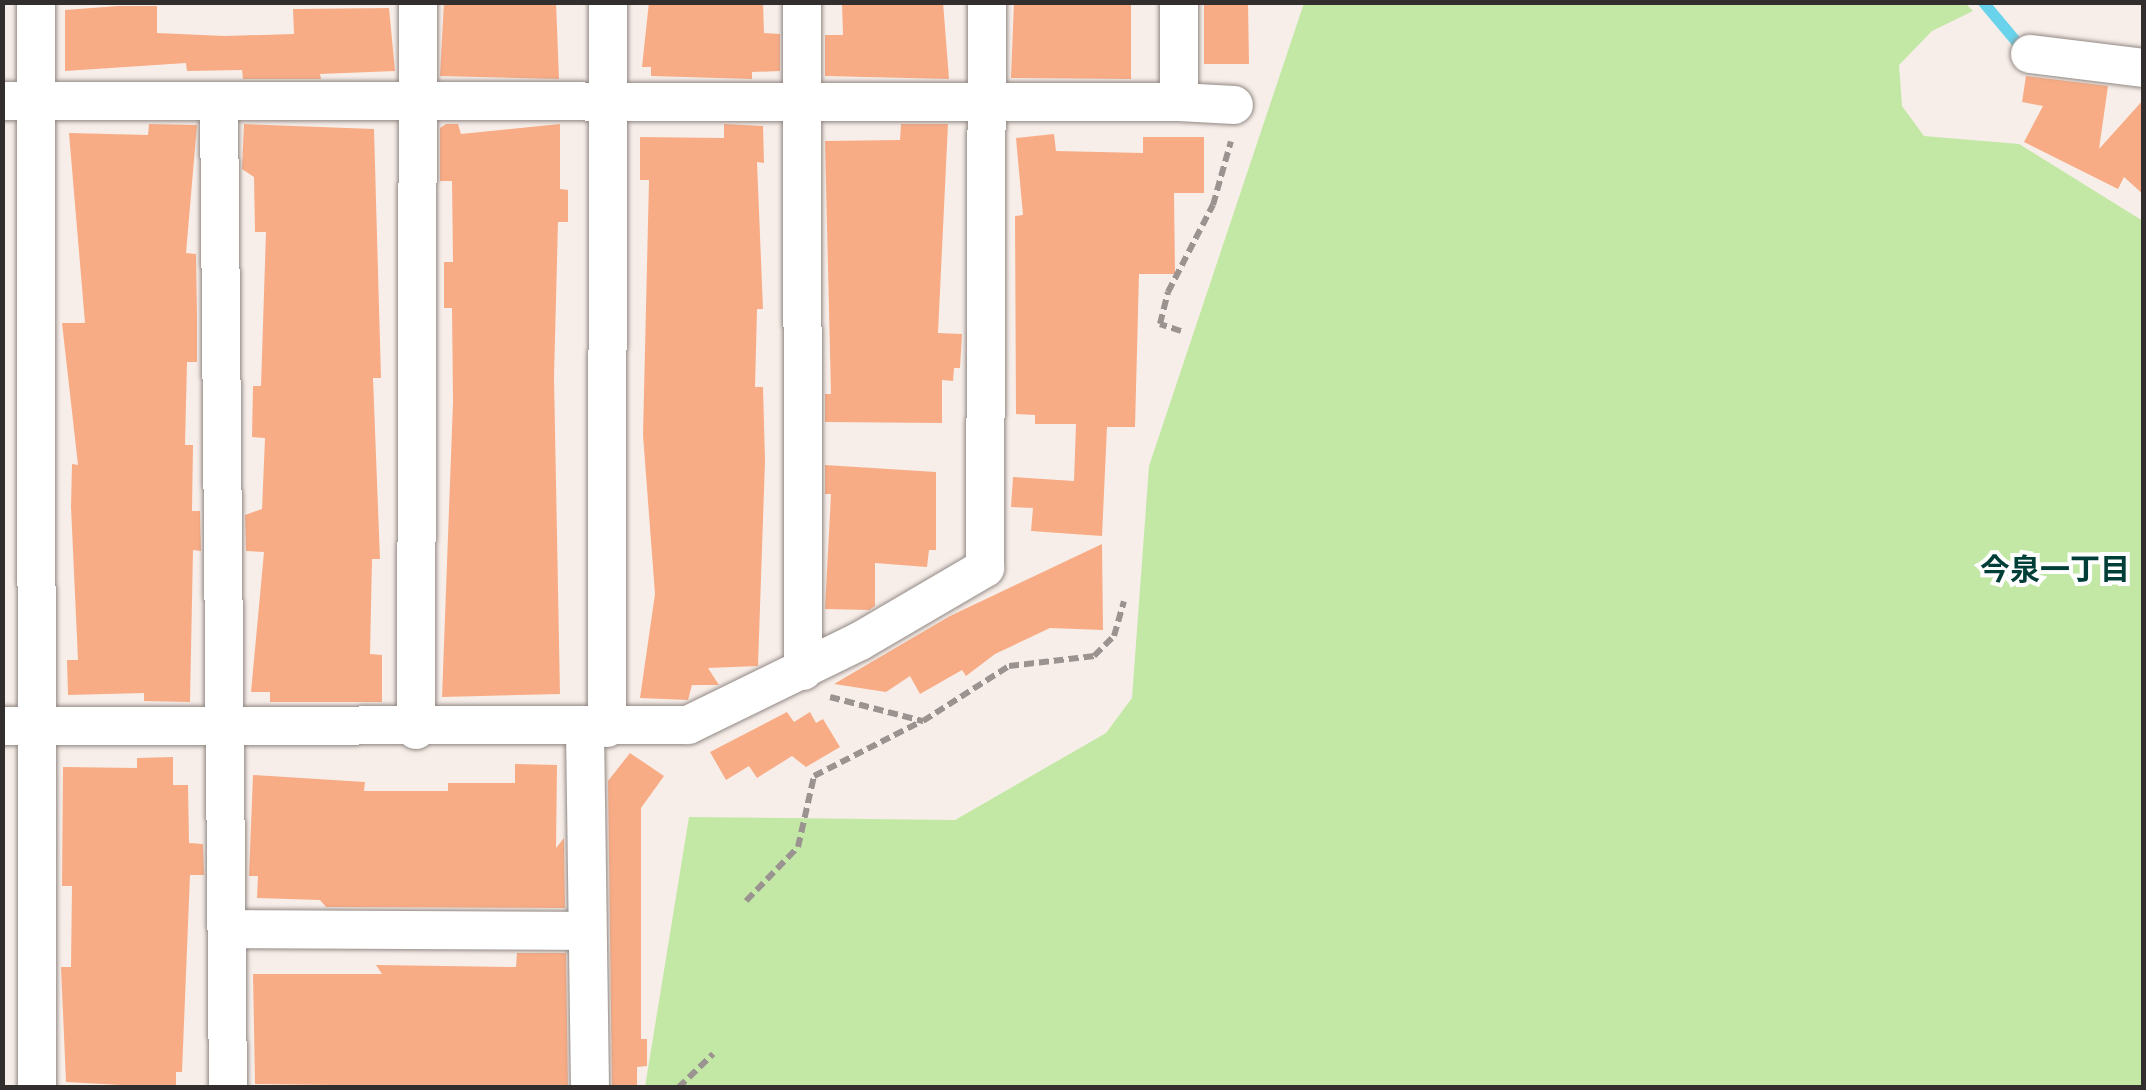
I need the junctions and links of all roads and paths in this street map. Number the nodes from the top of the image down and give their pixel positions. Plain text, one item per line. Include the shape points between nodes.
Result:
1 (36, 2) edge
2 (418, 2) edge
3 (608, 2) edge
4 (802, 2) edge
5 (987, 2) edge
6 (1179, 2) edge
7 (2030, 54) dead end
8 (2144, 68) edge
9 (19, 102) edge
10 (220, 102) junction
11 (1179, 102) junction
12 (417, 103) junction
13 (608, 104) junction
14 (802, 104) junction
15 (987, 105) junction
16 (1234, 105) joint
17 (1181, 331) dead end
18 (1124, 601) dead end
19 (789, 677) junction
20 (923, 721) junction
21 (20, 726) edge
22 (596, 729) junction
23 (228, 730) junction
24 (416, 730) junction
25 (746, 901) dead end
26 (229, 929) junction
27 (585, 931) junction
28 (713, 1054) dead end
29 (36, 1088) edge
30 (228, 1088) edge
31 (590, 1088) edge
32 (678, 1088) edge

1 - 9 street
2 - 12 street
3 - 13 street
4 - 14 street
5 - 15 street
6 - 11 street
7 - 8 street
9 - 10 street
9 - 21 street
10 - 12 street
10 - 23 street
11 - 15 street
11 - 16 street
12 - 13 street
12 - 24 street
13 - 14 street
13 - 22 street
14 - 15 street
14 - 19 street
15 - 19 street via 985,568
16 - 17 path via 1219,188 1168,292 1160,324
18 - 20 path via 1114,636 1094,656 1009,666
19 - 20 path
19 - 22 street via 688,726
20 - 25 path via 814,776 798,847
21 - 23 street
21 - 29 street
22 - 24 street
22 - 27 street
23 - 24 street
23 - 26 street
26 - 27 street
26 - 30 street
27 - 31 street
28 - 32 path

